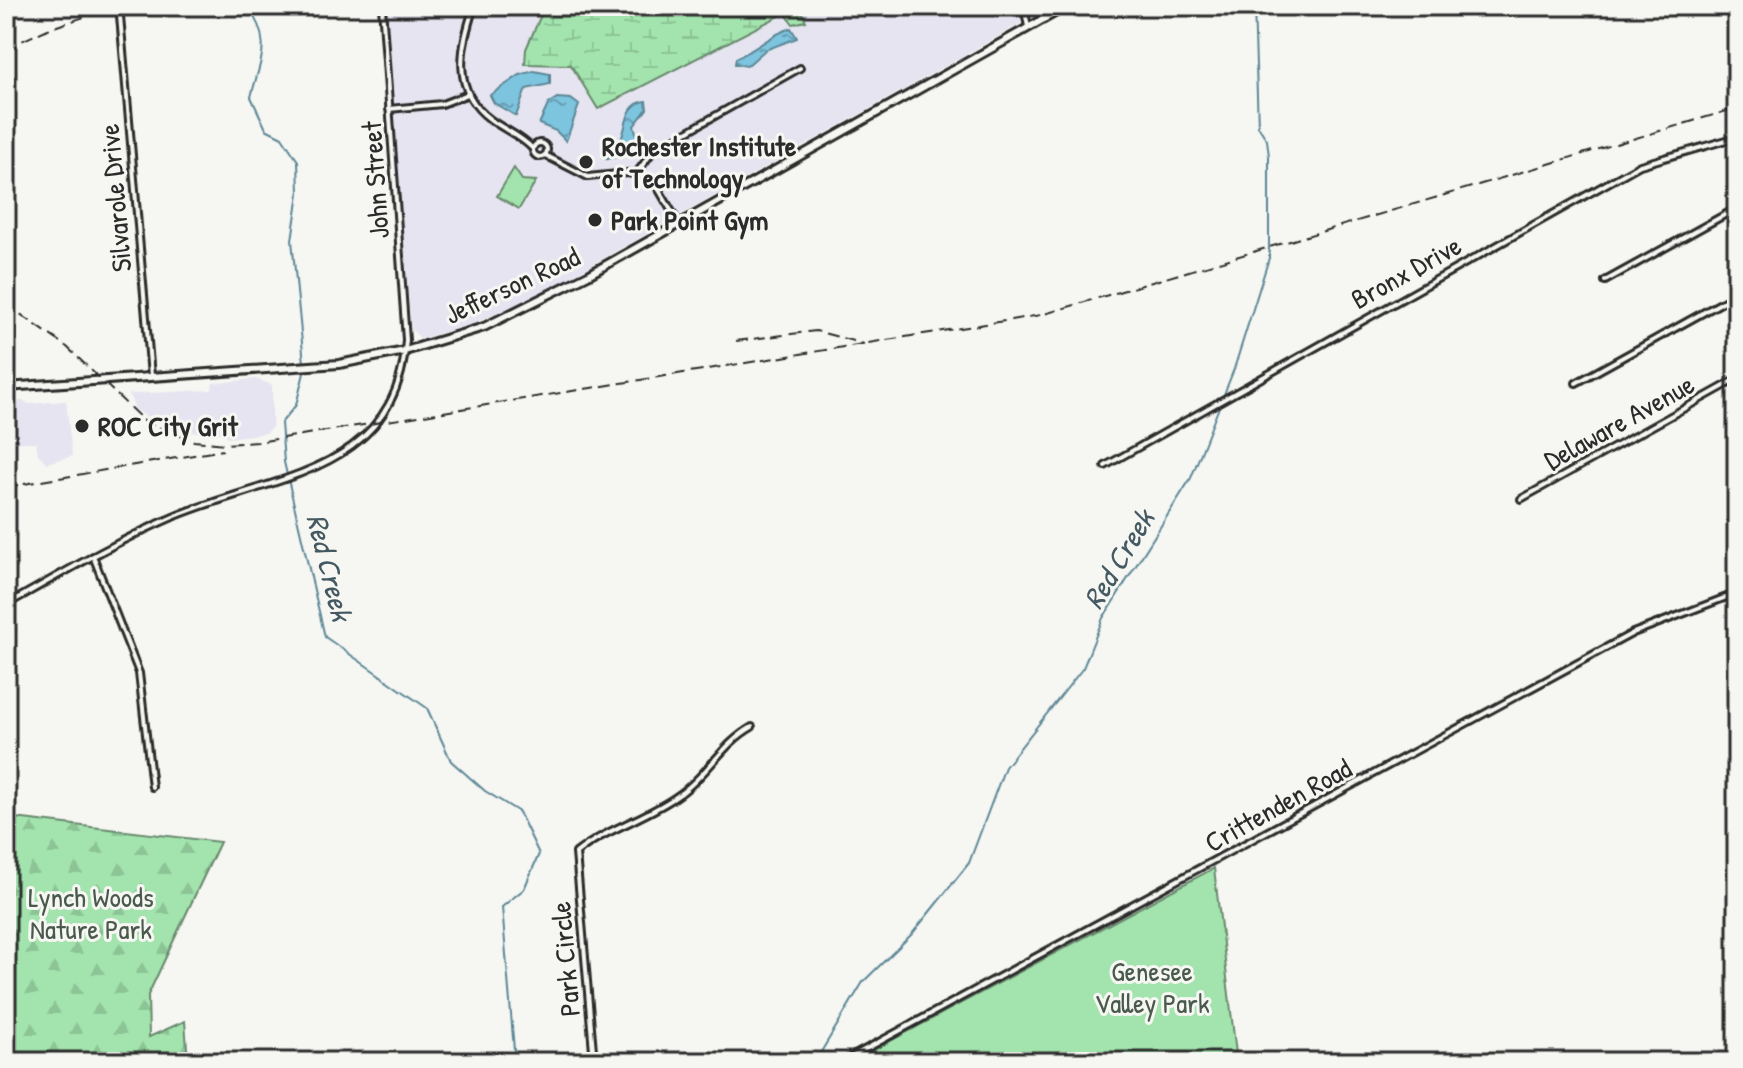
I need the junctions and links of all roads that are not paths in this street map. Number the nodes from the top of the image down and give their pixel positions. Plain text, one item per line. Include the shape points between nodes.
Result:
1 (382, 6) edge
2 (474, 6) edge
3 (1024, 6) edge
4 (1067, 6) edge
5 (120, 16) dead end
6 (1029, 28) junction
7 (800, 68) dead end
8 (468, 94) junction
9 (389, 109) junction
10 (1737, 137) edge
11 (534, 146) junction
12 (546, 153) junction
13 (636, 174) junction
14 (1737, 208) edge
15 (679, 224) junction
16 (1605, 281) dead end
17 (1737, 294) edge
18 (405, 351) junction
19 (151, 377) junction
20 (1737, 379) edge
21 (1576, 383) dead end
22 (6, 387) edge
23 (1105, 466) dead end
24 (1521, 499) dead end
25 (93, 556) junction
26 (1737, 593) edge
27 (6, 605) edge
28 (752, 727) dead end
29 (152, 787) dead end
30 (594, 1062) edge
31 (842, 1062) edge

1 - 9 street, John Street
2 - 8 street via 460,54
3 - 6 street
4 - 6 main road, Jefferson Road
5 - 19 street, Silvarole Drive
6 - 15 main road, Jefferson Road
7 - 13 street via 653,151
8 - 9 street via 442,104
8 - 11 street via 487,117
9 - 18 street, John Street
10 - 23 street, Bronx Drive via 1640,165
11 - 12 street via 543,143
11 - 12 street via 538,157
12 - 13 street via 588,177
13 - 15 street via 658,188
14 - 16 street
15 - 18 main road, Jefferson Road via 520,312
17 - 21 street
18 - 19 main road, Jefferson Road via 312,366
18 - 25 street, John Street via 397,388 375,427 343,455 187,512
19 - 22 main road, Jefferson Road
20 - 24 street, Delaware Avenue
25 - 27 street, John Street
25 - 29 street via 139,673
26 - 31 street, Crittenden Road via 1633,633
28 - 30 street, Park Circle via 729,741 679,795 576,853

